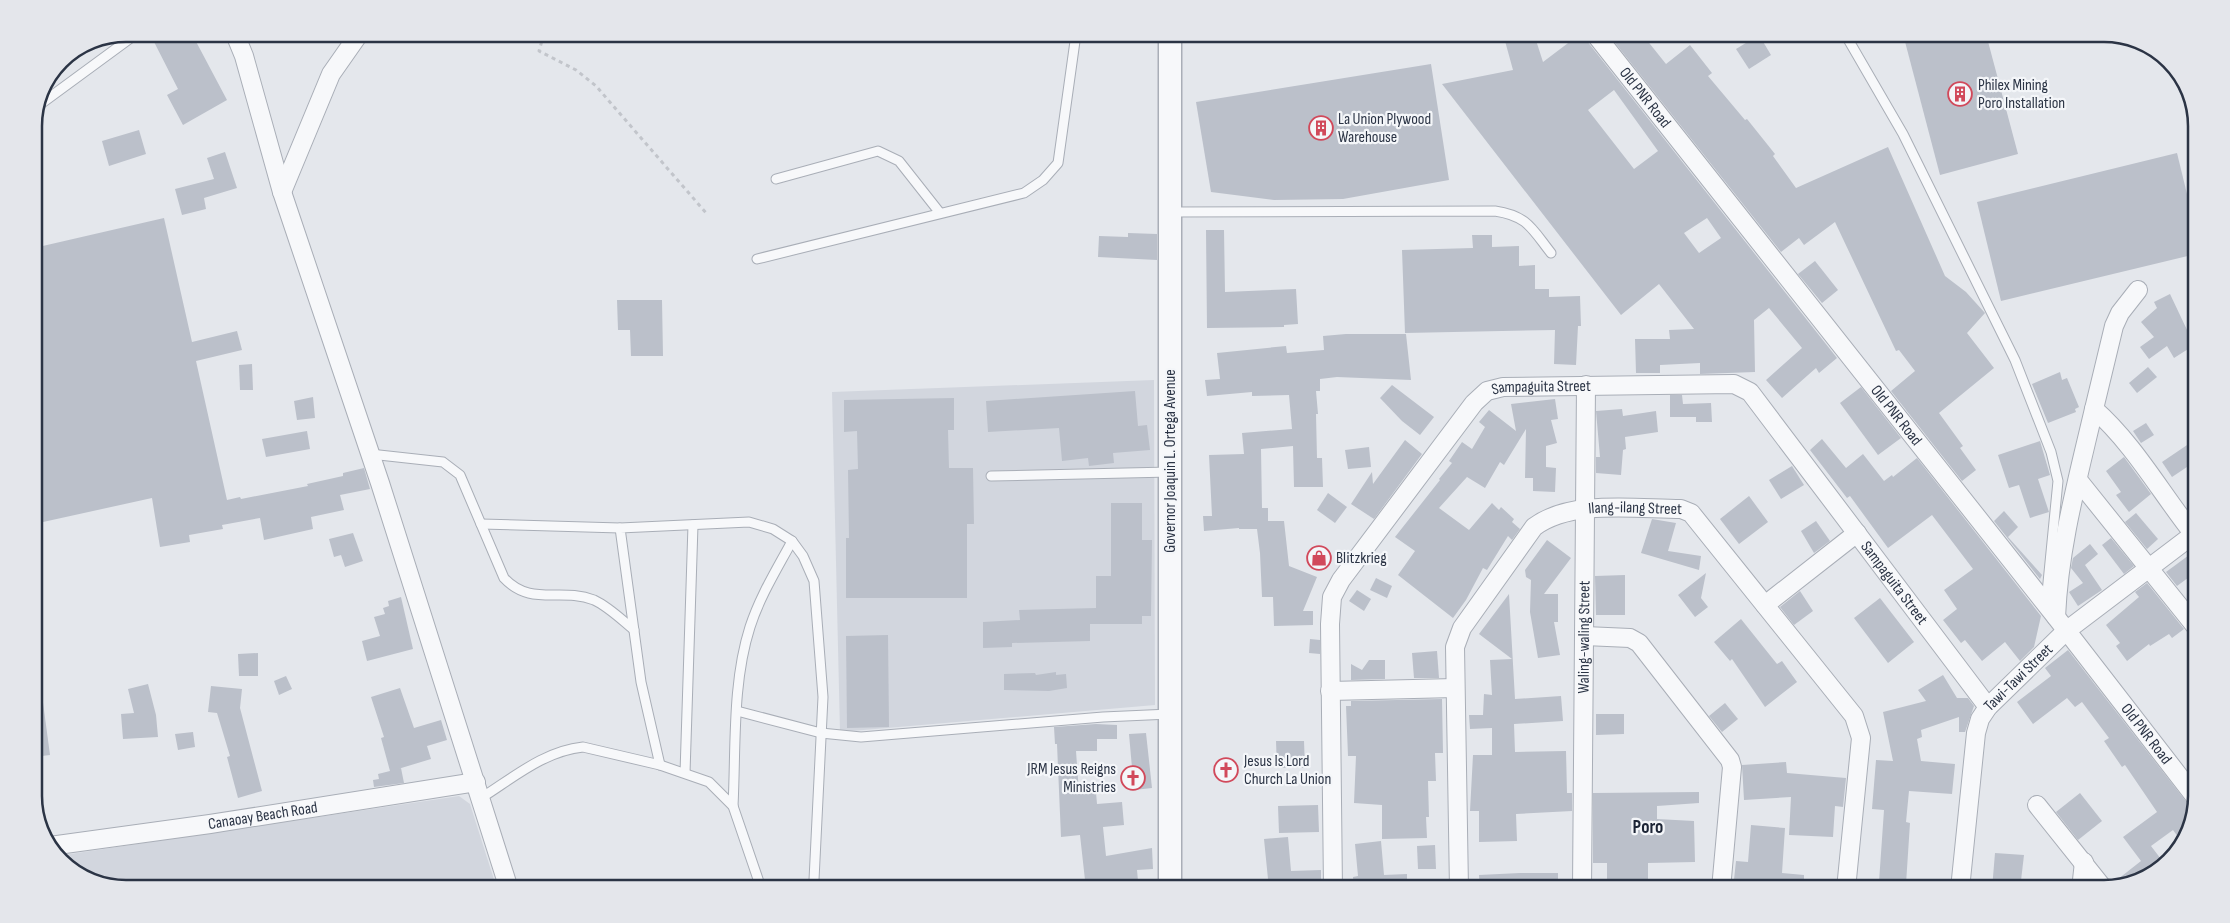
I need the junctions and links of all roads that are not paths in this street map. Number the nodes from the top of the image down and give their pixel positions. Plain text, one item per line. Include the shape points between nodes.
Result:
1 (125, 42) edge
2 (238, 42) edge
3 (353, 42) edge
4 (1075, 42) edge
5 (1170, 42) edge
6 (1601, 42) edge
7 (1850, 42) edge
8 (47, 99) edge
9 (776, 179) dead end
10 (282, 192) junction
11 (1170, 212) junction
12 (940, 213) junction
13 (1551, 254) dead end
14 (757, 259) dead end
15 (2138, 290) dead end
16 (1586, 385) junction
17 (2094, 409) junction
18 (370, 454) junction
19 (1170, 472) junction
20 (991, 476) dead end
21 (2078, 480) junction
22 (1584, 509) junction
23 (481, 524) junction
24 (692, 525) junction
25 (2188, 525) edge
26 (620, 528) junction
27 (1857, 533) junction
28 (2188, 540) edge
29 (792, 541) junction
30 (2148, 568) junction
31 (1765, 605) junction
32 (2188, 617) edge
33 (2055, 618) junction
34 (634, 630) junction
35 (1585, 636) junction
36 (1455, 688) junction
37 (1330, 691) junction
38 (1988, 707) junction
39 (737, 711) junction
40 (1170, 714) junction
41 (821, 734) junction
42 (660, 765) junction
43 (685, 772) junction
44 (2188, 788) edge
45 (478, 790) junction
46 (2037, 805) dead end
47 (733, 806) junction
48 (58, 845) edge
49 (2084, 862) junction
50 (506, 880) edge
51 (758, 880) edge
52 (814, 880) edge
53 (1170, 880) edge
54 (1333, 880) edge
55 (1459, 880) edge
56 (1582, 880) edge
57 (1722, 880) edge
58 (1847, 880) edge
59 (1961, 880) edge
60 (2082, 880) edge
61 (2097, 880) edge

1 - 8 lane
2 - 10 street
3 - 10 street via 331,74
4 - 12 lane via 1058,162 1044,180 1024,192
5 - 11 street, Governor Joaquin L. Ortega Avenue
6 - 33 street, Old PNR Road
7 - 33 lane via 1903,134 2015,360 2051,452 2058,481
9 - 12 lane via 878,151 899,161
10 - 18 street
11 - 13 lane via 1495,211 1514,214 1527,222
11 - 19 street, Governor Joaquin L. Ortega Avenue
12 - 14 lane
15 - 17 street via 2114,326
16 - 22 street, Waling-waling Street
16 - 27 street, Sampaguita Street via 1743,386
16 - 37 street, Sampaguita Street via 1503,388 1487,391 1474,403 1340,580 1332,597
17 - 21 street
17 - 25 street via 2156,481
18 - 23 lane via 443,462 453,468 460,475
18 - 45 street
19 - 20 lane
19 - 40 street, Governor Joaquin L. Ortega Avenue
21 - 30 street
21 - 33 street via 2062,549
22 - 31 street, Ilang-ilang Street via 1681,509 1690,513
22 - 35 street, Waling-waling Street
22 - 36 street, Ilang-ilang Street via 1554,516 1534,527 1457,639
23 - 26 lane
23 - 34 lane via 504,578 513,588 524,593 582,597 594,601
24 - 26 lane
24 - 29 lane via 749,522 773,529
24 - 43 lane
26 - 34 lane
27 - 31 street
27 - 38 street, Sampaguita Street
28 - 30 street, Tawi-Tawi Street
29 - 39 lane via 760,601 750,628 742,662
29 - 41 lane via 814,581 822,697
30 - 32 street
30 - 33 street, Tawi-Tawi Street
31 - 58 street, Ilang-ilang Street via 1858,725 1861,738
33 - 38 street, Tawi-Tawi Street
33 - 44 street, Old PNR Road
34 - 42 lane via 641,682
35 - 56 street, Waling-waling Street
35 - 57 street via 1630,638 1639,643 1730,760
36 - 37 street
36 - 55 street, Ilang-ilang Street
37 - 54 street, Sampaguita Street
38 - 59 street, Tawi-Tawi Street via 1976,732
39 - 41 lane
39 - 47 lane
40 - 41 lane via 861,738
40 - 53 street, Governor Joaquin L. Ortega Avenue
41 - 52 lane
42 - 43 lane
42 - 45 lane via 583,747 568,749
43 - 47 lane via 709,782
45 - 48 street, Canaoay Beach Road
45 - 50 street
46 - 49 street
47 - 51 lane
49 - 60 street
49 - 61 street

